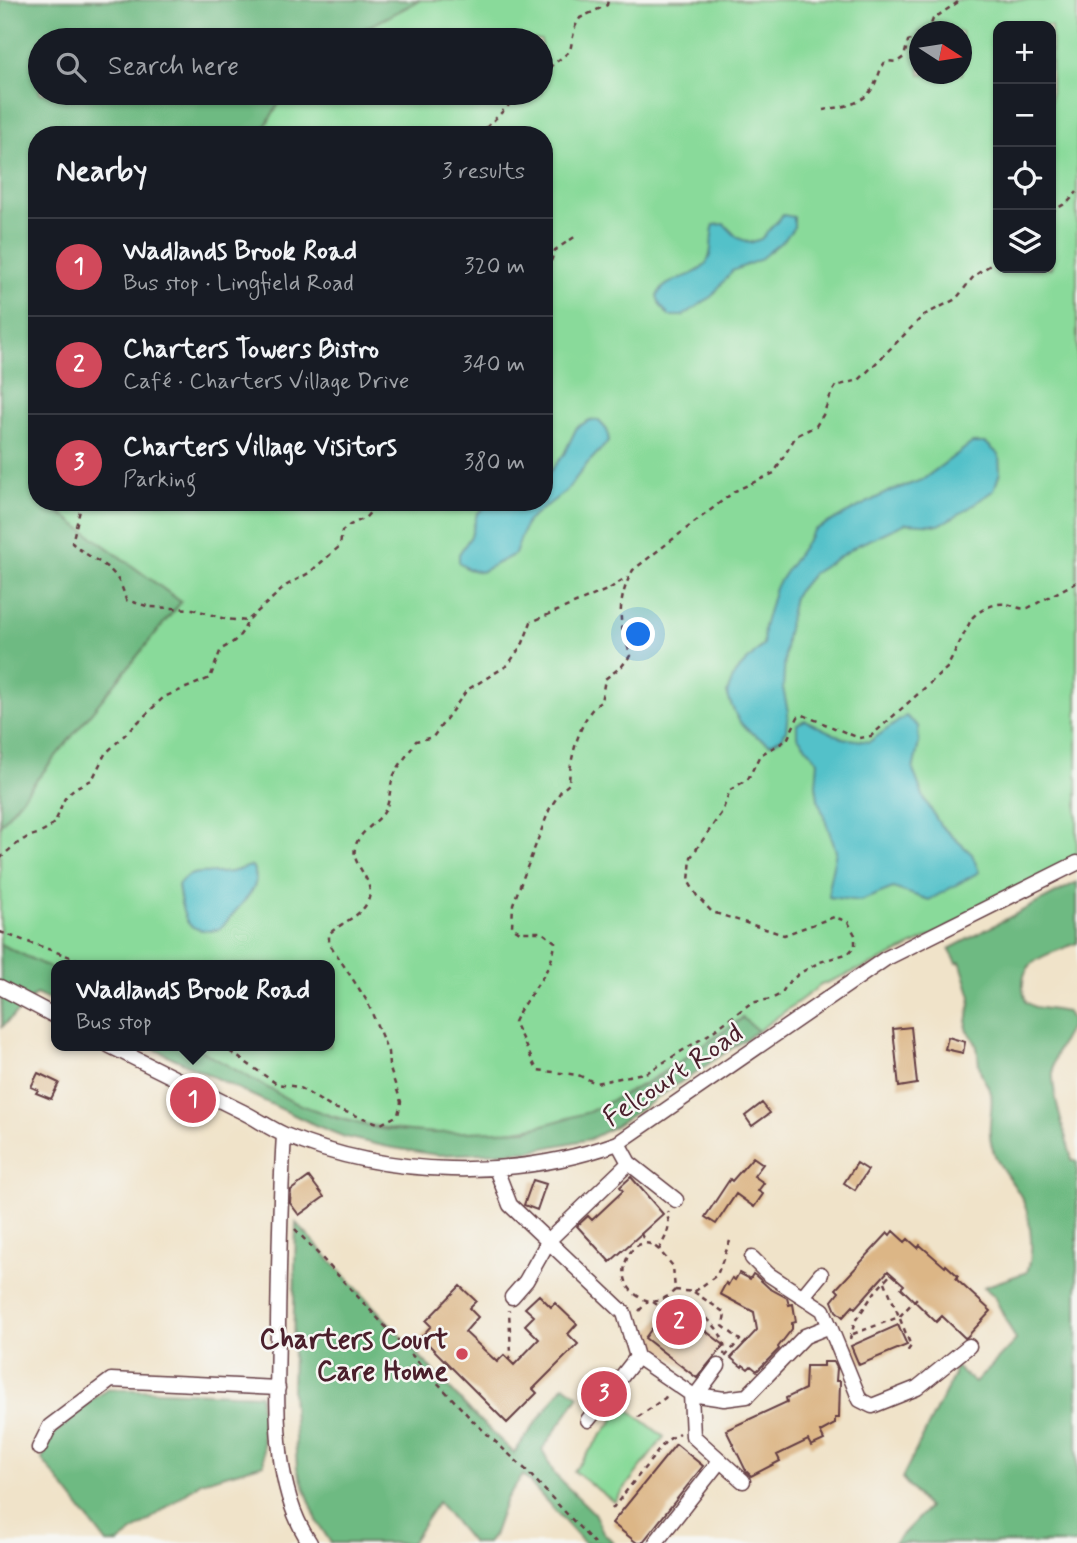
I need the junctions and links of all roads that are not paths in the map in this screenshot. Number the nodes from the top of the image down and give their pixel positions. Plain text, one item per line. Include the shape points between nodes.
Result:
1 (1077, 863) edge
2 (0, 987) edge
3 (51, 1014) edge
4 (120, 1051) edge
5 (284, 1135) junction
6 (618, 1143) junction
7 (629, 1163) junction
8 (496, 1169) junction
9 (676, 1199) road end
10 (549, 1240) junction
11 (752, 1258) dead end
12 (821, 1274) dead end
13 (803, 1296) junction
14 (512, 1297) road end
15 (830, 1326) junction
16 (969, 1346) dead end
17 (637, 1357) junction
18 (718, 1366) dead end
19 (278, 1388) junction
20 (694, 1394) junction
21 (588, 1420) dead end
22 (39, 1448) dead end
23 (719, 1462) junction
24 (743, 1481) dead end
25 (656, 1542) edge
26 (310, 1543) edge

1 - 6 street, Felcourt Road via 885,960
2 - 3 street
4 - 5 street, Felcourt Road
5 - 8 street, Felcourt Road via 384,1162
5 - 19 street
6 - 7 street
6 - 8 street, Felcourt Road via 588,1154
7 - 9 street
7 - 10 street
8 - 10 street via 510,1205
10 - 14 street
10 - 17 street via 624,1313
11 - 13 street
12 - 13 street
13 - 15 street via 823,1310
15 - 16 street via 860,1399 872,1406 917,1388
15 - 20 street via 805,1336 747,1396 724,1399
17 - 20 street
17 - 21 street
18 - 20 street
19 - 22 street via 111,1380 50,1426
19 - 26 street via 281,1461 293,1510
20 - 23 street via 692,1436
23 - 24 street
23 - 25 street

